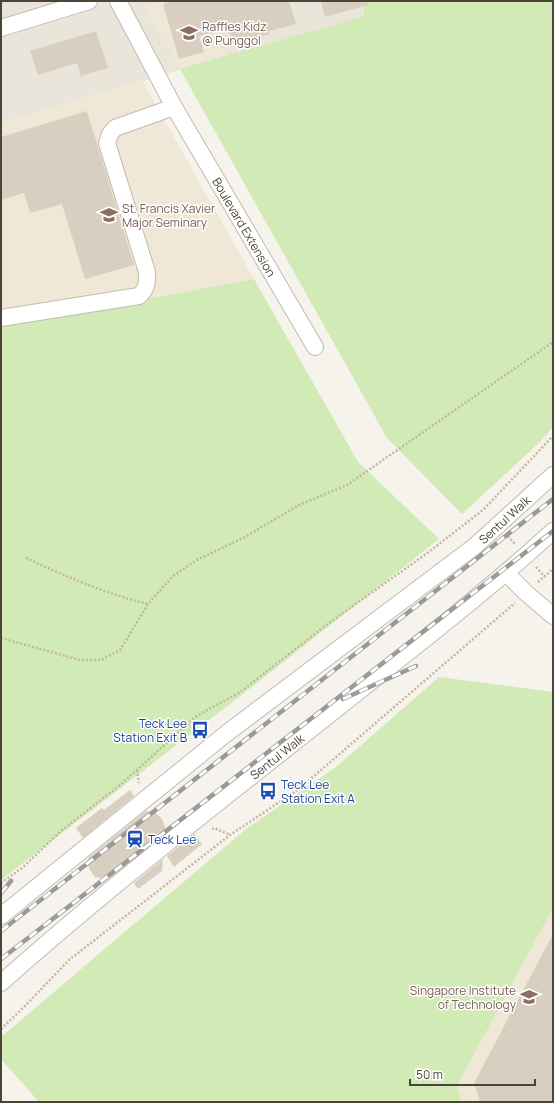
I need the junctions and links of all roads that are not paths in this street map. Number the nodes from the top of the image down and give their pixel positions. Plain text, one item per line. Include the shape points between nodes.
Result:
1 (89, 1) edge
2 (118, 1) edge
3 (1, 28) edge
4 (174, 107) junction
5 (1, 318) edge
6 (315, 347) dead end
7 (553, 476) edge
8 (553, 531) edge
9 (506, 573) junction
10 (553, 616) edge
11 (1, 916) edge
12 (1, 983) edge

1 - 3 street
2 - 4 street, Boulevard Extension
4 - 5 street via 115,128 107,143 148,272 145,291 139,296
4 - 6 street, Boulevard Extension
7 - 11 street, Sentul Walk via 475,546 227,733
8 - 9 street, Sentul Walk
9 - 10 street
9 - 12 street, Sentul Walk via 74,918

